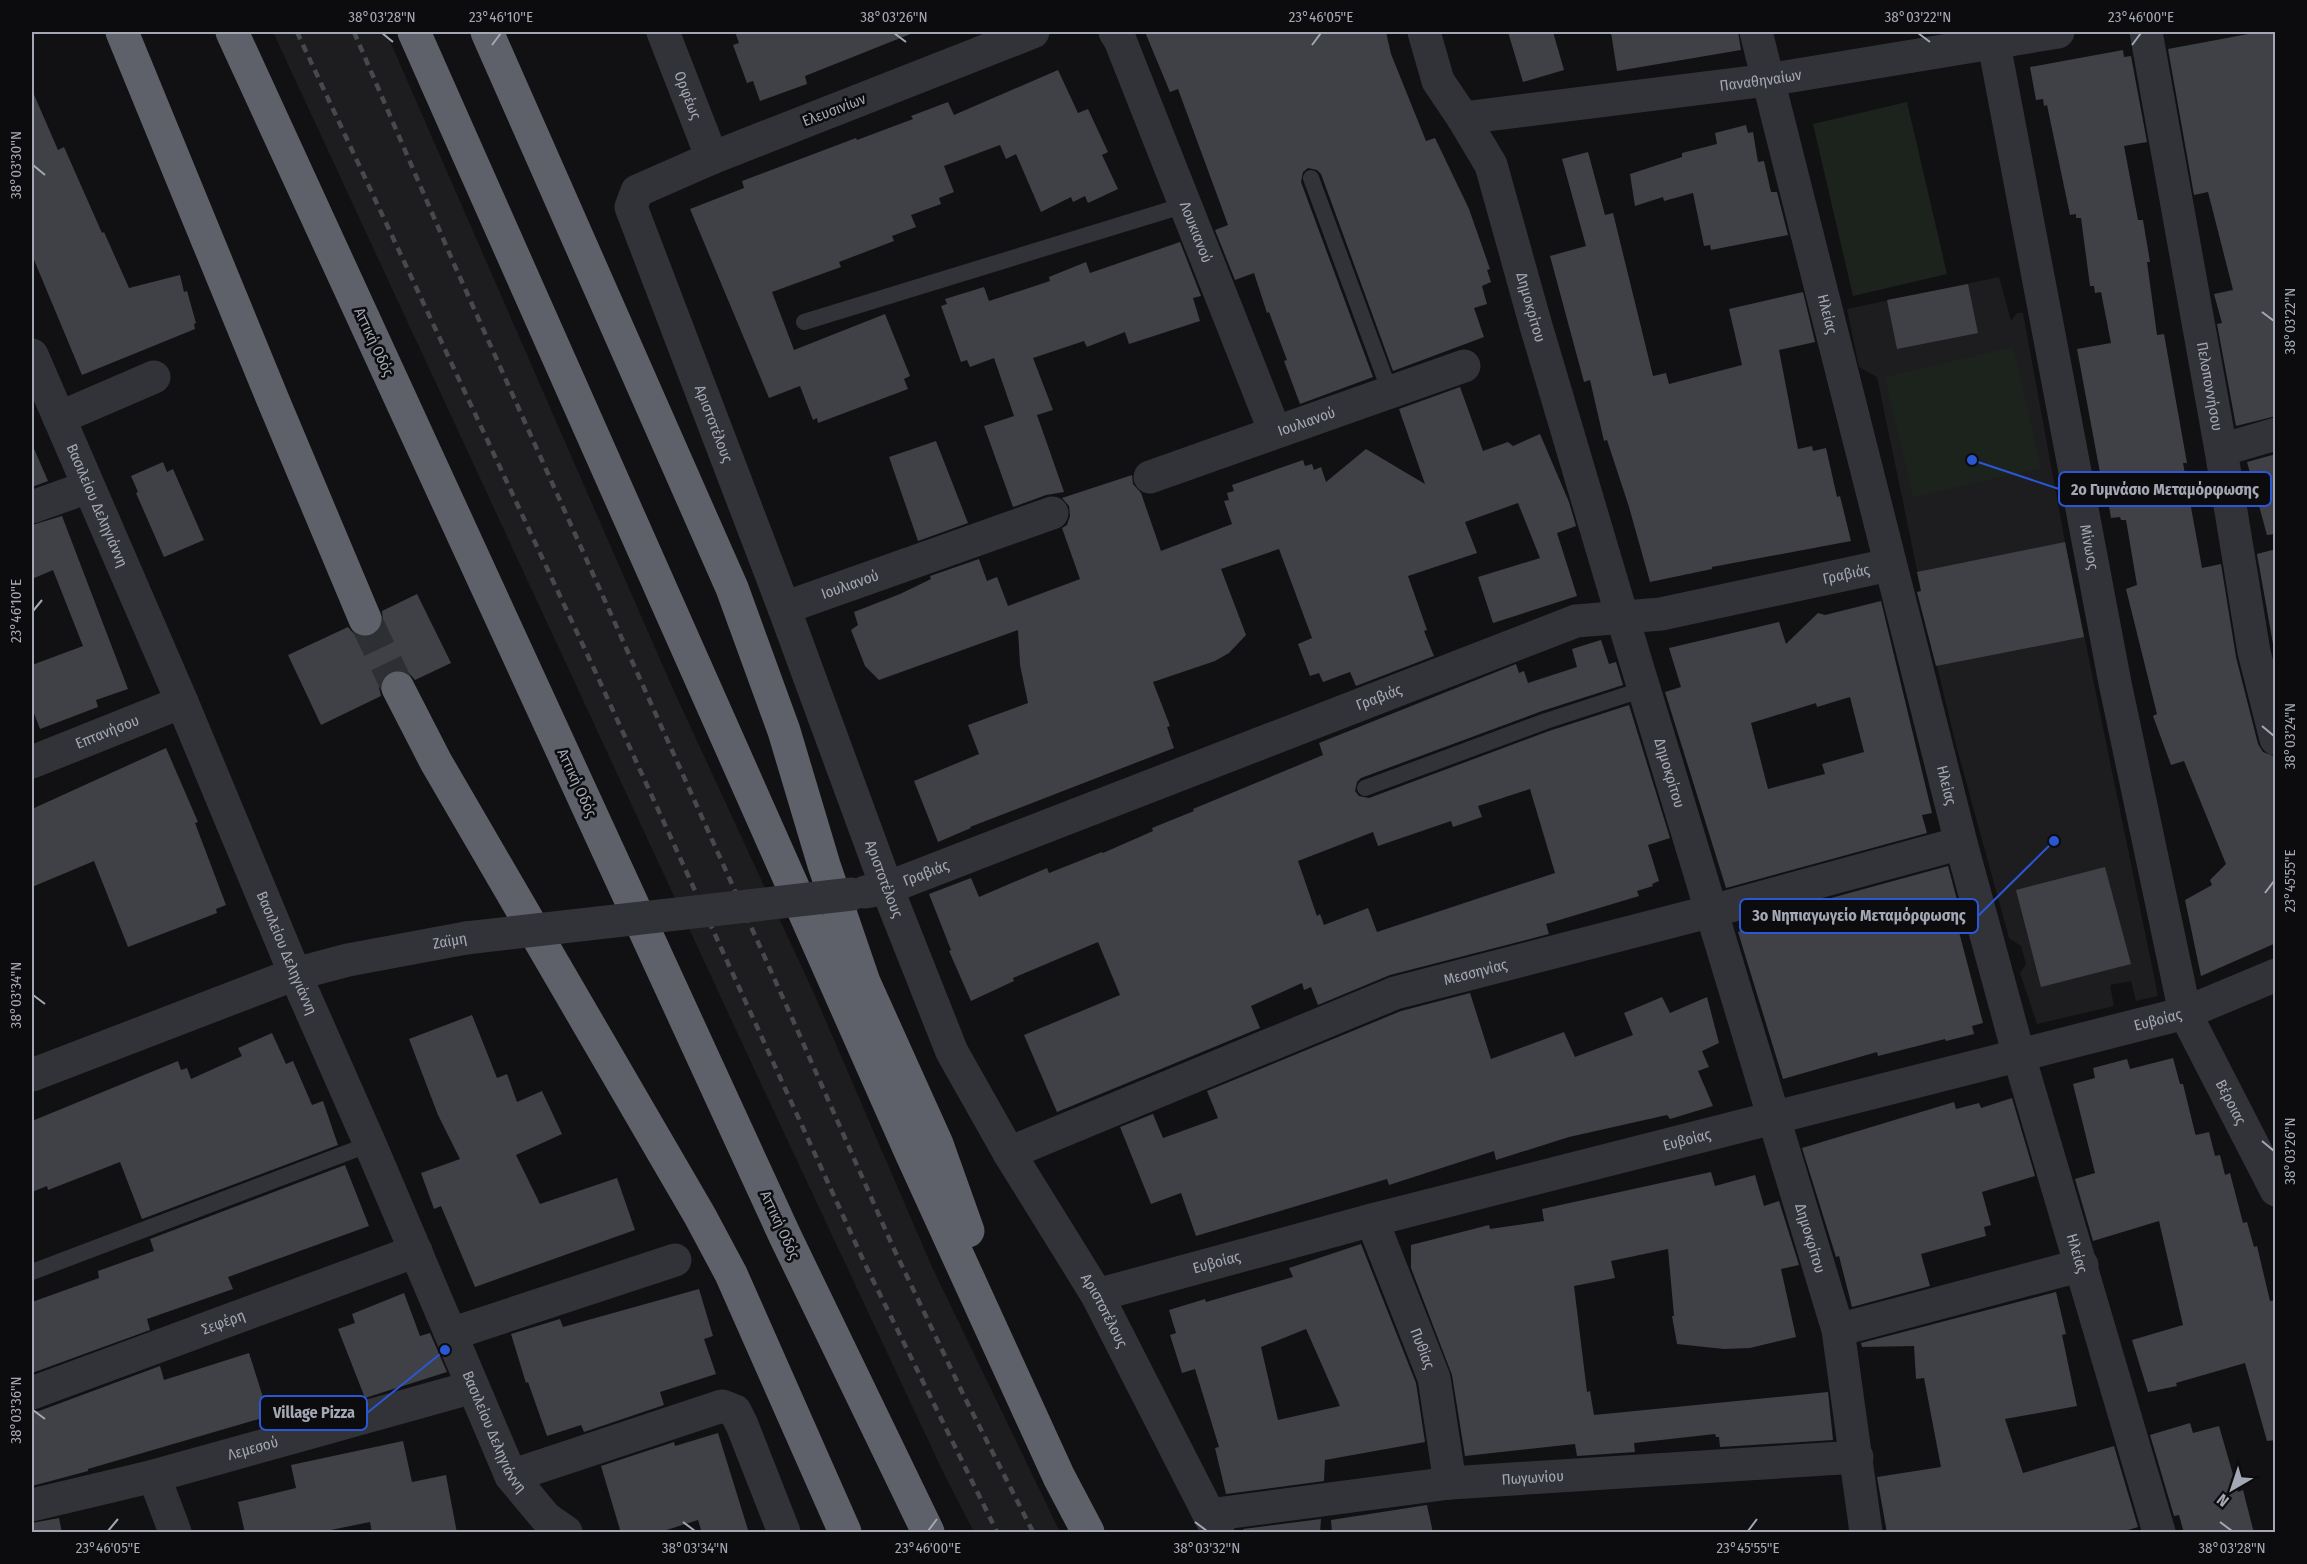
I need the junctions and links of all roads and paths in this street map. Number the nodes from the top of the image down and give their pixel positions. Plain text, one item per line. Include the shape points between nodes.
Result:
1 (122, 32) edge
2 (232, 32) edge
3 (414, 32) edge
4 (487, 32) edge
5 (663, 32) edge
6 (1033, 32) edge
7 (1115, 32) edge
8 (1424, 32) edge
9 (1756, 32) edge
10 (2058, 32) edge
11 (2146, 32) edge
12 (1917, 43) edge
13 (1994, 44) junction
14 (1768, 80) junction
15 (1463, 118) junction
16 (712, 158) junction
17 (1311, 178) dead end
18 (637, 191) joint
19 (1185, 205) junction
20 (804, 322) dead end
21 (32, 355) edge
22 (1464, 366) dead end
23 (154, 377) dead end
24 (1390, 392) junction
25 (59, 418) junction
26 (1275, 432) junction
27 (2276, 434) edge
28 (2221, 450) junction
29 (1150, 477) dead end
30 (88, 487) junction
31 (32, 507) edge
32 (1052, 513) dead end
33 (1889, 565) junction
34 (784, 608) junction
35 (1622, 616) junction
36 (365, 619) tunnel mouth
37 (2269, 681) edge
38 (398, 688) tunnel mouth
39 (1644, 689) junction
40 (182, 702) junction
41 (2276, 739) edge
42 (32, 762) edge
43 (1365, 788) dead end
44 (1961, 843) junction
45 (887, 888) junction
46 (1712, 911) junction
47 (295, 974) junction
48 (2276, 975) edge
49 (2185, 1013) junction
50 (2019, 1056) junction
51 (32, 1075) edge
52 (1775, 1119) junction
53 (370, 1144) junction
54 (1009, 1153) junction
55 (2276, 1190) edge
56 (1372, 1220) junction
57 (416, 1251) junction
58 (675, 1260) dead end
59 (2082, 1265) junction
60 (32, 1272) edge
61 (1097, 1295) junction
62 (1838, 1330) junction
63 (451, 1334) junction
64 (473, 1387) junction
65 (32, 1393) edge
66 (1857, 1457) junction
67 (153, 1476) junction
68 (511, 1476) junction
69 (1059, 1477) junction
70 (1450, 1483) junction
71 (32, 1505) edge
72 (1213, 1524) edge
73 (563, 1532) edge
74 (175, 1533) edge
75 (784, 1533) edge
76 (845, 1533) edge
77 (928, 1533) edge
78 (1088, 1533) edge
79 (1866, 1533) edge
80 (2158, 1533) edge

1 - 36 highway
2 - 77 highway, Αττική Οδός via 780,1225
3 - 69 highway via 911,1153
4 - 69 highway via 732,588 784,731 864,982 937,1144
5 - 16 street, Ορφέως
6 - 16 street, Ελευσινίων
7 - 19 street, Λουκιανού
8 - 15 street, Δημοκρίτου via 1438,81
9 - 14 street, Ηλείας
10 - 13 street, Παναθηναίων
11 - 28 street, Πελοποννήσου
12 - 13 street, Παναθηναίων
12 - 14 street, Παναθηναίων
13 - 49 street, Μίνωος via 2115,683
14 - 15 street, Παναθηναίων
14 - 33 street, Ηλείας
15 - 35 street, Δημοκρίτου via 1491,165
16 - 18 street, Ελευσινίων
17 - 24 lane
18 - 34 street, Αριστοτέλους via 631,207
19 - 20 lane
19 - 26 street, Λουκιανού
21 - 25 street, Βασιλείου Δεληγιάννη
22 - 24 street, Ιουλιανού
23 - 25 street
24 - 26 street, Ιουλιανού
25 - 30 street, Βασιλείου Δεληγιάννη
26 - 29 street, Ιουλιανού
27 - 28 street
28 - 37 street, Πελοποννήσου via 2254,652
30 - 31 street
30 - 40 street, Βασιλείου Δεληγιάννη
32 - 34 street, Ιουλιανού
33 - 35 street, Γραβιάς via 1661,614
33 - 44 street, Ηλείας
34 - 45 street, Αριστοτέλους
35 - 39 street, Δημοκρίτου
35 - 45 street, Γραβιάς via 1576,621
37 - 41 street, Πελοποννήσου
38 - 76 highway via 436,762 731,1274
39 - 43 lane
39 - 46 street, Δημοκρίτου
40 - 42 street, Επτανήσου
40 - 47 street, Βασιλείου Δεληγιάννη
44 - 46 street, Μεσσηνίας
44 - 50 street, Ηλείας
45 - 47 street, Ζαϊμη, bridge via 466,938
45 - 54 street, Αριστοτέλους via 952,1052
46 - 52 street, Δημοκρίτου
46 - 54 street, Μεσσηνίας via 1395,993
47 - 51 street, Ζαϊμη
47 - 53 street, Βασιλείου Δεληγιάννη
48 - 49 street, Ευβοίας
49 - 50 street, Ευβοίας
49 - 55 street, Βέροιας
50 - 52 street, Ευβοίας
50 - 59 street, Ηλείας
52 - 56 street, Ευβοίας
52 - 62 street, Δημοκρίτου
53 - 57 street, Βασιλείου Δεληγιάννη
53 - 60 lane
54 - 61 street, Αριστοτέλους
56 - 61 street, Ευβοίας
56 - 70 street, Πυθίας via 1434,1378
57 - 63 street, Βασιλείου Δεληγιάννη
57 - 65 street, Σεφέρη
58 - 63 street
59 - 62 street
59 - 80 street, Ηλείας
61 - 72 street, Αριστοτέλους
62 - 66 street, Δημοκρίτου
63 - 64 street, Βασιλείου Δεληγιάννη
64 - 67 street, Λεμεσού
64 - 68 street, Βασιλείου Δεληγιάννη
66 - 70 street, Πωγωνίου
66 - 79 street, Δημοκρίτου
67 - 71 street, Λεμεσού
67 - 74 street
68 - 73 street, Βασιλείου Δεληγιάννη
68 - 75 street via 722,1406 735,1411 742,1425
69 - 78 highway
70 - 72 street, Πωγωνίου

